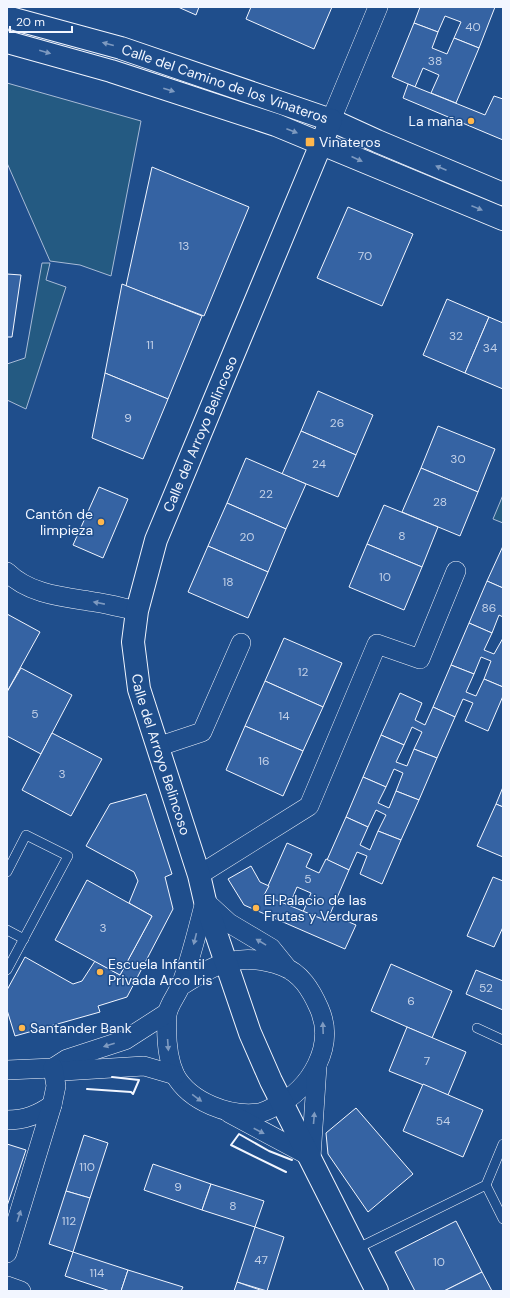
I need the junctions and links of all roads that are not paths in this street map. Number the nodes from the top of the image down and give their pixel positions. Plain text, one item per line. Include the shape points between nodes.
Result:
1 (378, 7) edge
2 (7, 17) edge
3 (7, 42) edge
4 (331, 120) junction
5 (322, 143) junction
6 (503, 194) edge
7 (503, 218) edge
8 (456, 571) dead end
9 (7, 572) edge
10 (137, 611) junction
11 (241, 643) dead end
12 (157, 747) junction
13 (7, 872) edge
14 (199, 875) junction
15 (205, 901) junction
16 (7, 930) edge
17 (24, 939) junction
18 (226, 962) junction
19 (288, 969) junction
20 (7, 970) edge
21 (180, 986) junction
22 (167, 1013) junction
23 (477, 1028) dead end
24 (503, 1040) edge
25 (317, 1066) junction
26 (53, 1068) junction
27 (7, 1070) edge
28 (175, 1075) junction
29 (283, 1102) junction
30 (52, 1105) junction
31 (226, 1111) junction
32 (14, 1120) edge
33 (503, 1144) edge
34 (41, 1147) junction
35 (311, 1157) junction
36 (486, 1185) junction
37 (503, 1219) edge
38 (356, 1249) junction
39 (7, 1253) edge
40 (7, 1286) edge
41 (21, 1291) edge
42 (377, 1291) edge

1 - 4 street, Calle del Arroyo Belincoso
4 -> 2 street, Calle del Camino de los Vinateros via 121,48
3 -> 5 street, Calle del Camino de los Vinateros via 111,71 276,125
4 - 5 street, Calle del Arroyo Belincoso
6 -> 4 street, Calle del Camino de los Vinateros
5 -> 7 street, Calle del Camino de los Vinateros
5 - 10 street, Calle del Arroyo Belincoso via 156,540
8 - 14 street via 420,659 377,644 309,806
10 -> 9 street via 57,597 16,581
10 - 12 street, Calle del Arroyo Belincoso via 133,642 139,689
11 - 12 street via 202,732
12 - 14 street, Calle del Arroyo Belincoso
13 - 17 lane via 26,835 68,856
14 - 15 street, Calle del Arroyo Belincoso
15 - 18 street, Calle del Arroyo Belincoso
19 -> 15 street via 271,948 229,923
15 -> 21 street, Calle del Arroyo Belincoso
16 - 17 lane
17 - 20 lane
18 - 19 street via 247,958 264,960
18 - 21 street via 202,972
18 - 29 street, Calle del Arroyo Belincoso via 250,1034
25 -> 19 street via 324,1043 323,1017 310,988
21 - 22 street, Calle del Arroyo Belincoso
22 -> 26 street via 125,1040 67,1058
22 -> 28 street via 168,1051
23 - 24 lane
25 - 29 street via 302,1088
35 -> 25 street
26 - 27 street
26 - 28 street via 63,1072 144,1066
26 - 30 street via 56,1086
28 -> 31 street via 190,1092 207,1104
29 - 31 street via 259,1113
29 - 35 street, Calle del Arroyo Belincoso
30 - 32 street via 41,1113
30 - 34 street
31 -> 35 street
32 - 34 street via 30,1126
33 - 36 lane
39 -> 34 street
35 - 38 street, Calle del Arroyo Belincoso
36 - 37 lane
36 - 38 lane
38 - 42 street, Calle del Arroyo Belincoso
40 - 41 street

